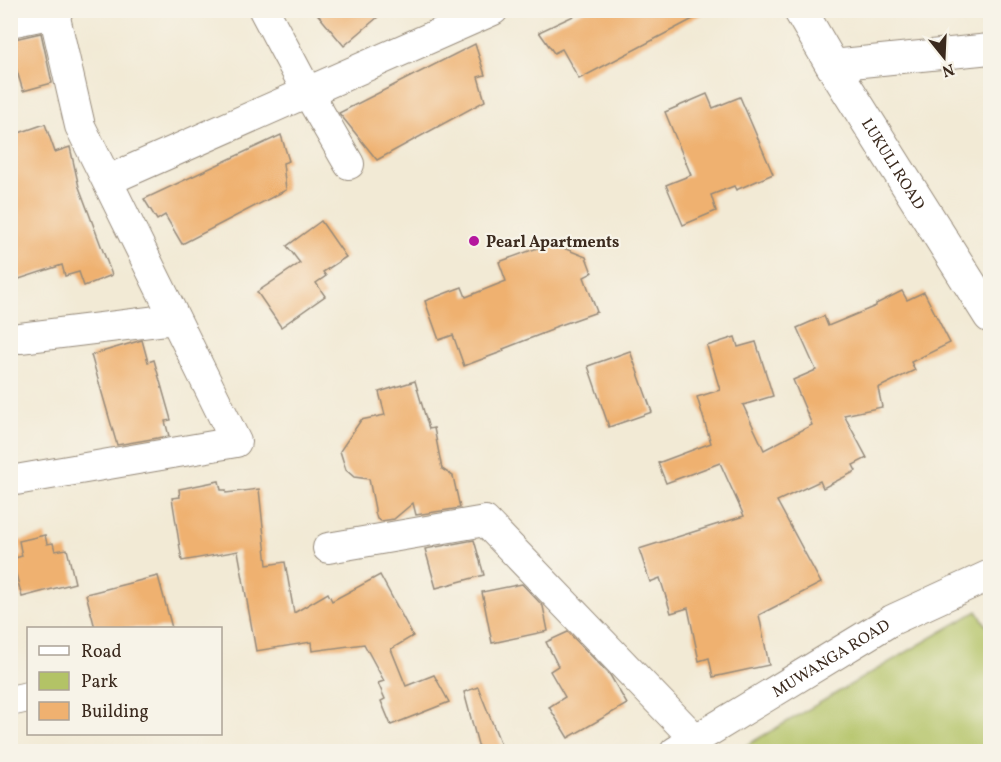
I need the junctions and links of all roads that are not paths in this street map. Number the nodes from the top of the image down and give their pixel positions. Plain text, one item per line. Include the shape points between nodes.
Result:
1 (264, 10) edge
2 (493, 10) edge
3 (800, 10) edge
4 (56, 12) edge
5 (10, 22) edge
6 (990, 49) edge
7 (832, 65) junction
8 (308, 93) junction
9 (349, 164) dead end
10 (122, 174) dead end
11 (990, 316) edge
12 (174, 319) junction
13 (20, 338) dead end
14 (10, 482) edge
15 (328, 548) dead end
16 (990, 575) edge
17 (27, 697) edge
18 (10, 701) edge
19 (685, 745) edge

1 - 8 street
2 - 8 street
3 - 7 street, LUKULI ROAD
4 - 5 street
4 - 12 street via 80,126
6 - 7 street
7 - 11 street, LUKULI ROAD
8 - 9 street
8 - 10 street
12 - 13 street
12 - 14 street via 236,442
15 - 19 street via 485,520
16 - 19 street, MUWANGA ROAD via 892,620
17 - 18 street

